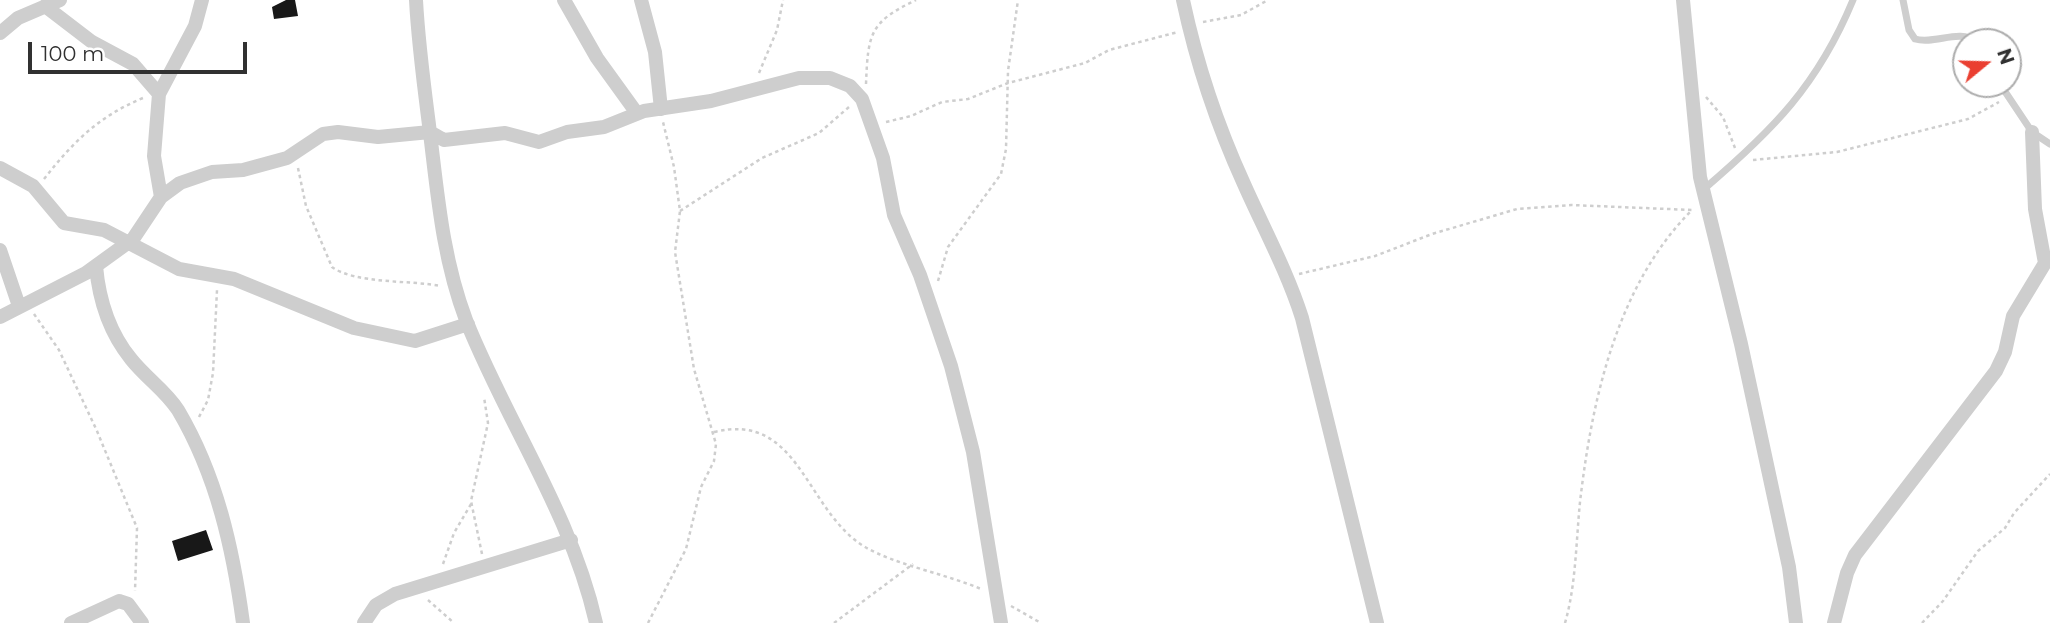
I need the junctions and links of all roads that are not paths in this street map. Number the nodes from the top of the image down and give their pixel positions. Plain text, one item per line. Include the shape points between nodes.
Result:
1 (60, 0) edge
2 (202, 0) edge
3 (416, 0) edge
4 (564, 0) edge
5 (641, 0) edge
6 (1183, 0) edge
7 (1684, 0) edge
8 (1853, 0) edge
9 (1903, 0) edge
10 (45, 6) junction
11 (0, 33) edge
12 (1952, 37) edge
13 (159, 94) junction
14 (2008, 98) edge
15 (661, 109) junction
16 (636, 113) junction
17 (430, 132) junction
18 (2032, 132) junction
19 (2050, 144) edge
20 (0, 168) edge
21 (1704, 194) junction
22 (161, 197) junction
23 (131, 241) junction
24 (0, 250) edge
25 (96, 266) junction
26 (24, 304) junction
27 (0, 317) edge
28 (468, 324) junction
29 (571, 540) junction
30 (71, 623) edge
31 (142, 623) edge
32 (243, 623) edge
33 (364, 623) edge
34 (596, 623) edge
35 (1001, 623) edge
36 (1377, 623) edge
37 (1796, 623) edge
38 (1834, 623) edge

1 - 10 street
2 - 13 street via 191,34
3 - 17 street
4 - 16 street
5 - 15 street via 655,52
6 - 36 street via 1243,182 1290,279
7 - 21 street
8 - 21 lane via 1807,88
9 - 12 lane via 1915,39
10 - 11 street via 18,18
10 - 13 street via 92,42 133,64
13 - 22 street via 154,156
14 - 18 lane
15 - 16 street
15 - 35 street via 817,76 850,86 862,99 883,158 894,215 920,275 963,408
16 - 17 street via 604,127 575,130 538,142 497,132 444,140
17 - 22 street via 378,137 329,132 294,155 191,178
17 - 28 street via 446,258
18 - 19 lane
18 - 38 street via 2035,209 2044,266 2012,316 1996,371 1856,555
20 - 23 street via 36,190 64,223 95,227
21 - 37 street via 1789,567
22 - 23 street
23 - 25 street
23 - 28 street via 179,269 234,279 354,328 410,340
24 - 26 street
25 - 26 street
25 - 32 street via 100,298 112,330 132,360 172,403 222,511
26 - 27 street
28 - 29 street
29 - 33 street via 411,588 382,600
29 - 34 street
30 - 31 street via 122,601

